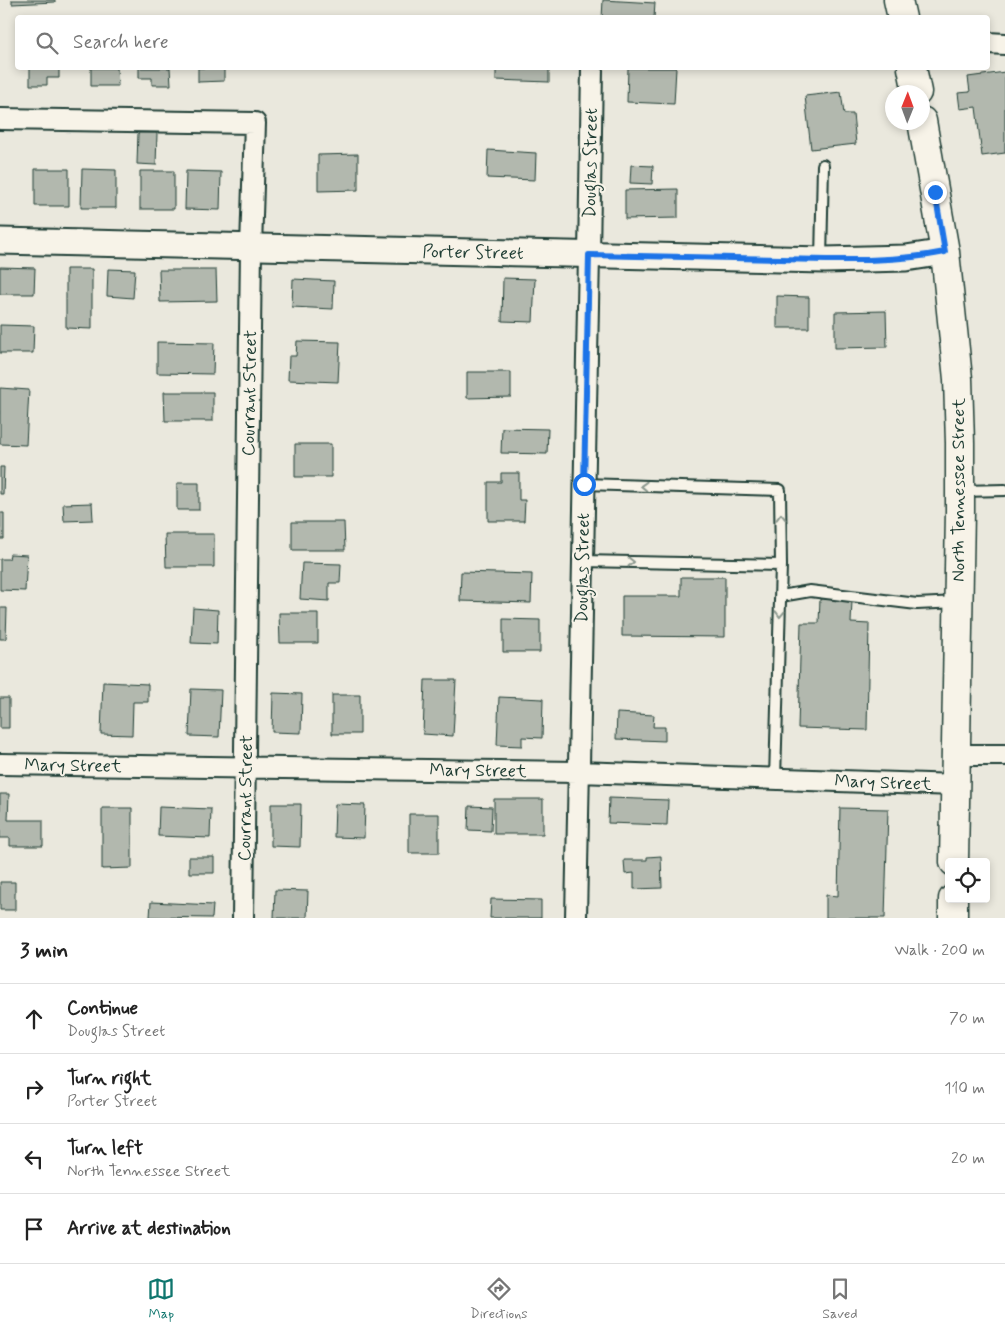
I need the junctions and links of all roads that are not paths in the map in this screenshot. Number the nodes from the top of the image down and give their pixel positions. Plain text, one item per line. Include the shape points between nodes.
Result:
1 (898, 0) edge
2 (901, 15) edge
3 (990, 44) edge
4 (1005, 44) edge
5 (592, 70) edge
6 (912, 70) edge
7 (916, 85) edge
8 (0, 119) edge
9 (924, 130) edge
10 (822, 165) dead end
11 (0, 241) edge
12 (251, 247) junction
13 (945, 252) junction
14 (589, 255) junction
15 (821, 260) junction
16 (584, 484) junction
17 (1005, 490) edge
18 (960, 491) junction
19 (582, 562) junction
20 (782, 565) junction
21 (781, 596) junction
22 (958, 602) junction
23 (956, 754) junction
24 (1005, 755) edge
25 (0, 764) edge
26 (245, 768) junction
27 (578, 772) junction
28 (775, 779) junction
29 (956, 784) junction
30 (954, 858) edge
31 (953, 903) edge
32 (243, 918) edge
33 (576, 918) edge
34 (953, 918) edge

1 - 2 main road
3 - 4 street
5 - 14 street, Douglas Street
6 - 7 main road
8 - 12 street, Courrant Street via 254,123
9 - 13 main road, North Tennessee Street
10 - 15 lane
11 - 12 street, Porter Street
12 - 14 street, Porter Street
12 - 26 street, Courrant Street
13 - 15 street, Porter Street via 906,258
13 - 18 main road, North Tennessee Street via 958,379
14 - 15 street, Porter Street
14 - 16 street, Douglas Street
16 - 19 street, Douglas Street
20 -> 16 lane via 780,490
17 - 18 lane
18 - 22 main road, North Tennessee Street
19 -> 20 lane
19 - 27 street, Douglas Street
20 - 21 lane
21 - 22 lane via 810,591 917,604
21 -> 28 lane
22 - 23 main road, North Tennessee Street
23 - 24 street
23 - 29 main road, North Tennessee Street
25 - 26 street, Mary Street
26 - 27 street, Mary Street
26 - 32 street, Courrant Street
27 - 28 street, Mary Street
27 - 33 street, Douglas Street
28 - 29 street, Mary Street
29 - 30 main road, North Tennessee Street
31 - 34 main road

